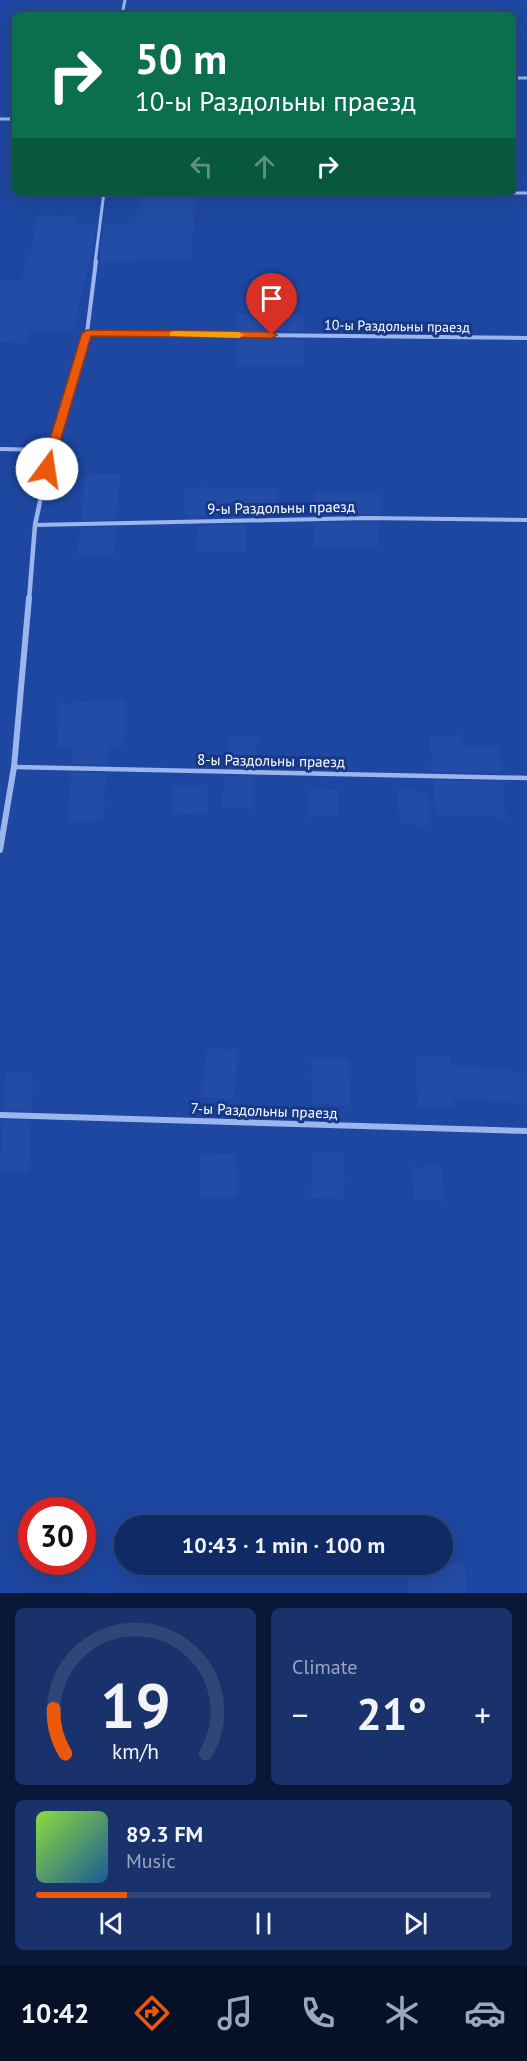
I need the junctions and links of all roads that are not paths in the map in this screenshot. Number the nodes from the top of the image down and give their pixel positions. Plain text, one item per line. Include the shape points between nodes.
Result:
1 (104, 195) edge
2 (87, 333) junction
3 (527, 338) edge
4 (0, 449) edge
5 (51, 450) junction
6 (527, 520) edge
7 (35, 525) junction
8 (14, 767) junction
9 (527, 778) edge
10 (0, 850) edge
11 (0, 1115) edge
12 (527, 1131) edge

1 - 2 lane
2 - 3 lane, 10-ы Раздольны праезд
2 - 5 lane
4 - 5 lane
5 - 7 street
6 - 7 lane, 9-ы Раздольны праезд via 368,518
7 - 8 street
8 - 9 lane, 8-ы Раздольны праезд
8 - 10 street
11 - 12 lane, 7-ы Раздольны праезд

